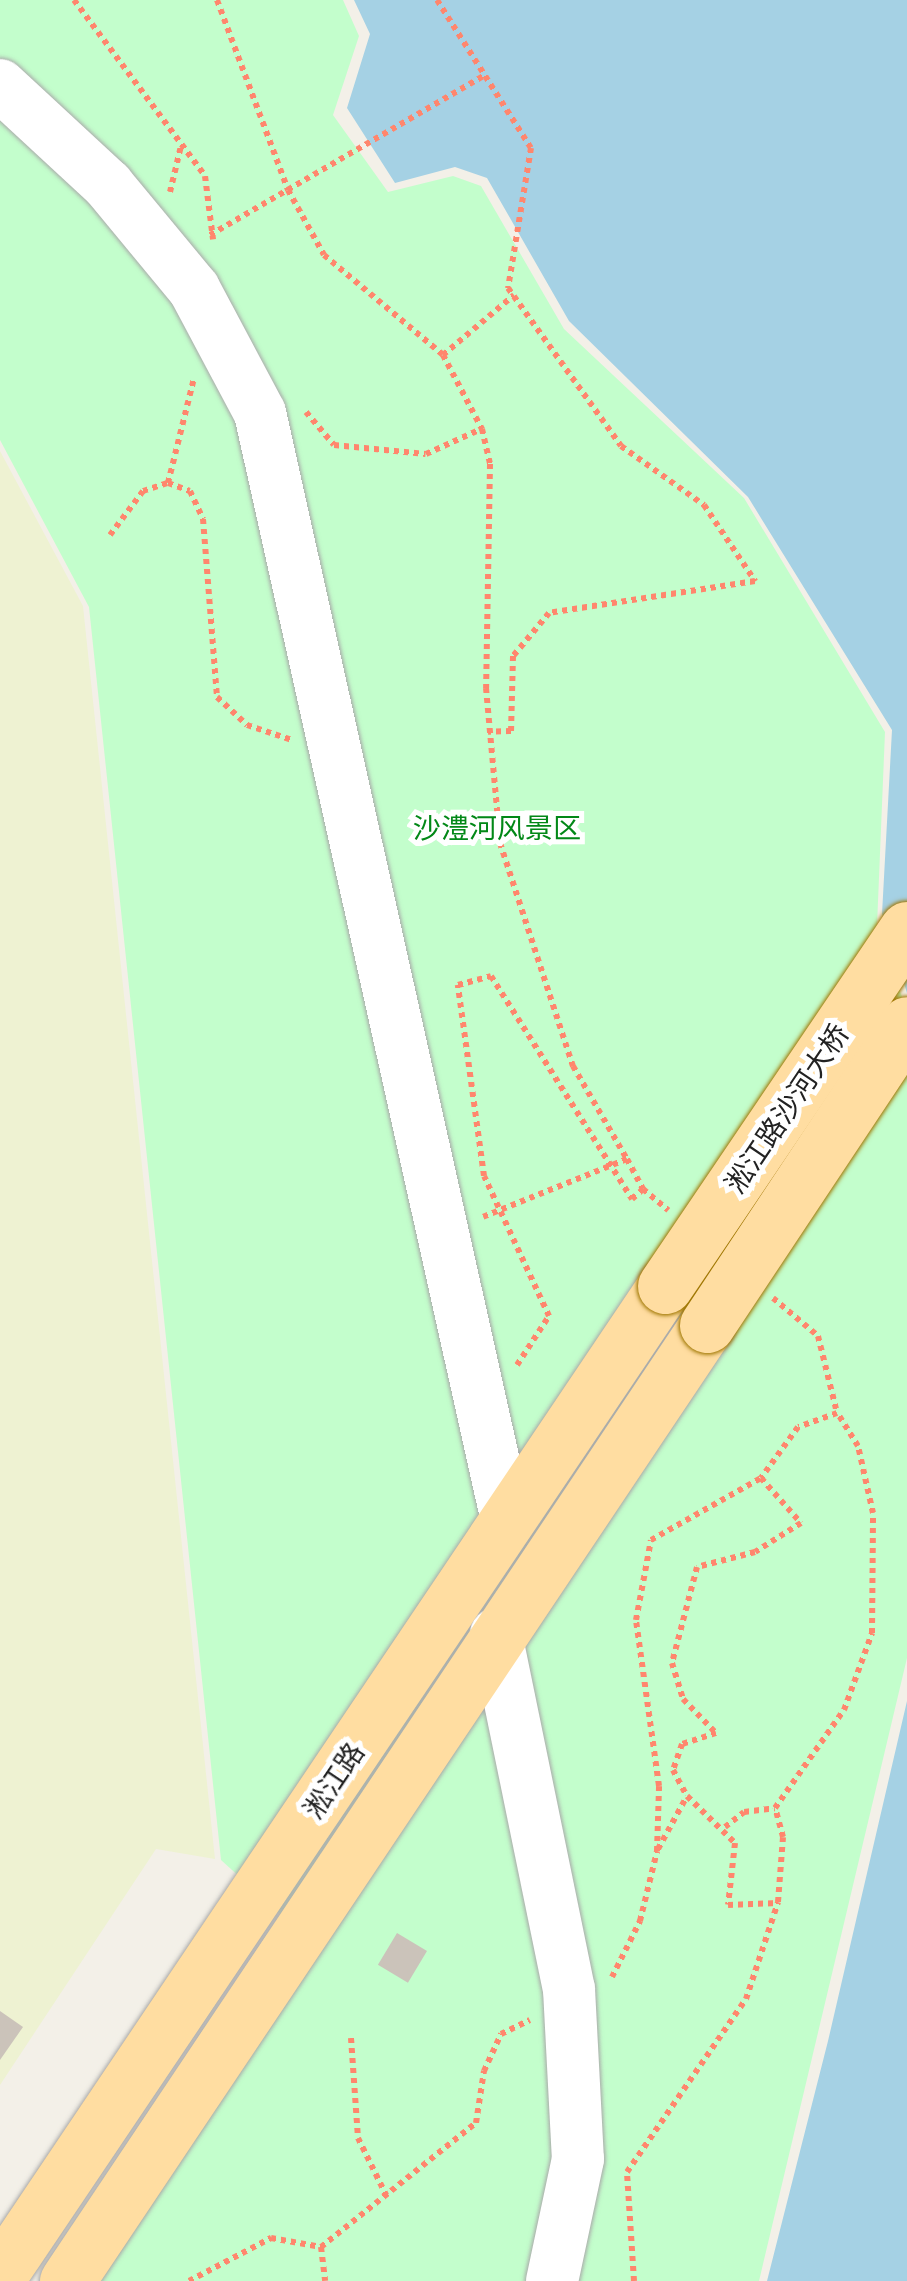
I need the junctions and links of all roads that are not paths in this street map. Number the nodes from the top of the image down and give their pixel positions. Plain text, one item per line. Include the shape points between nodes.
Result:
1 (0, 85) edge
2 (907, 929) edge
3 (907, 1024) edge
4 (665, 1286) joint
5 (707, 1326) joint
6 (507, 1521) junction
7 (496, 1634) junction
8 (0, 2274) edge
9 (68, 2281) edge
10 (552, 2281) edge

1 - 6 street via 108,185 209,317 260,413
2 - 4 main road, 淞江路沙河大桥, bridge
3 - 5 main road, 淞江路沙河大桥, bridge
4 - 6 main road, 淞江路
5 - 7 main road, 淞江路
6 - 8 main road, 淞江路
7 - 9 main road, 淞江路
7 - 10 street via 570,2010 578,2158

